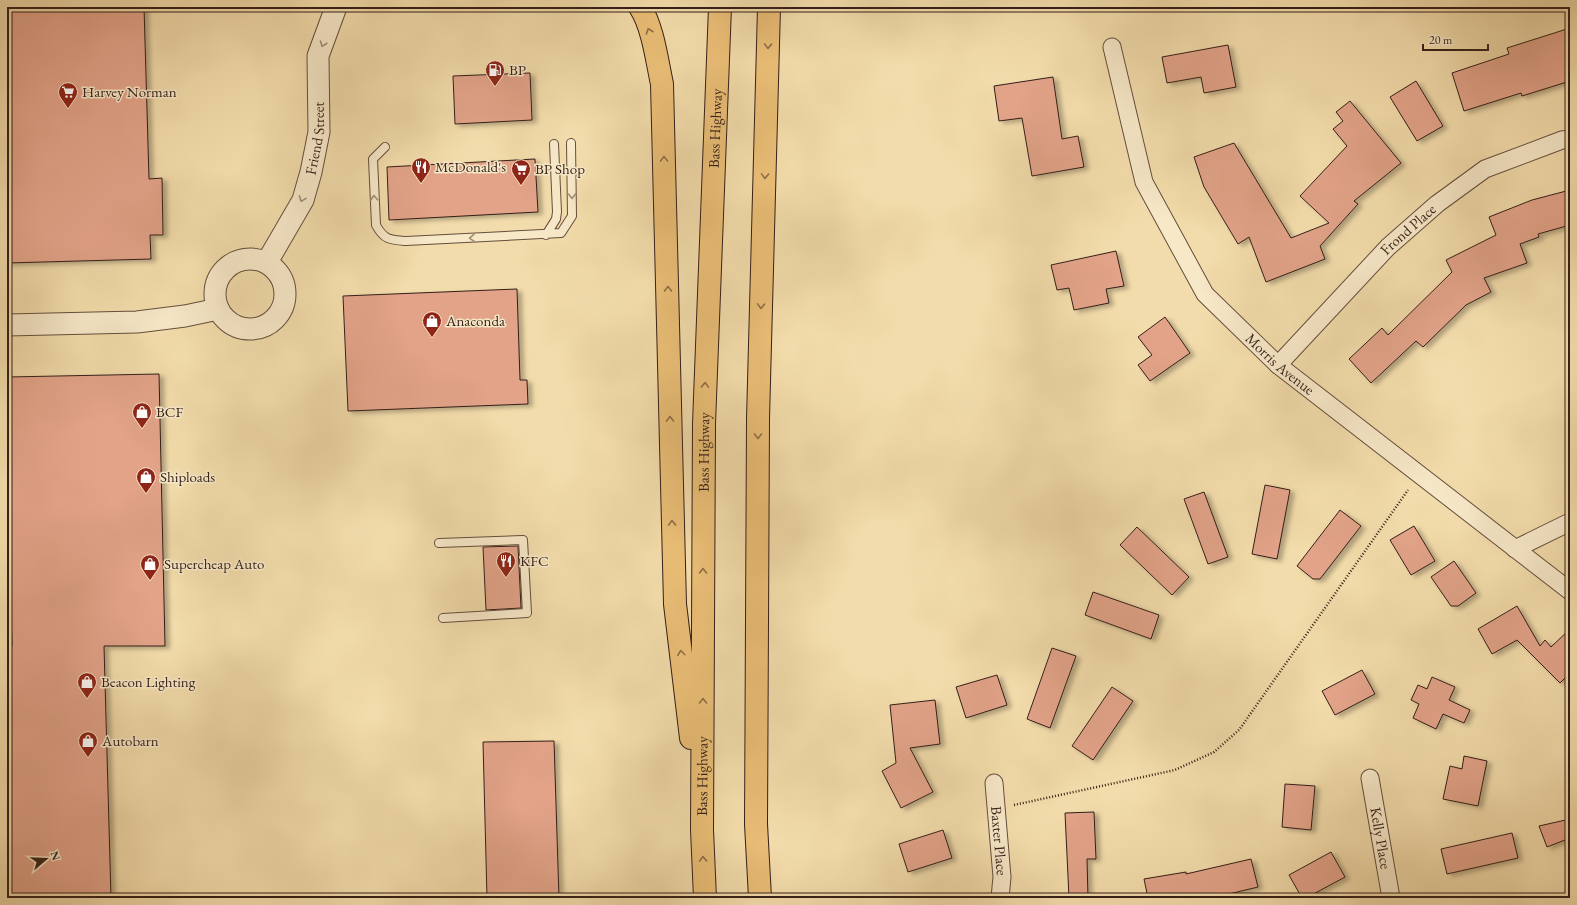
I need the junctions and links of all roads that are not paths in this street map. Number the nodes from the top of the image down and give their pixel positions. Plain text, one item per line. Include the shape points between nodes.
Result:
1 (336, 7) edge
2 (640, 7) edge
3 (720, 7) edge
4 (769, 7) edge
5 (1112, 47) dead end
6 (1570, 139) edge
7 (571, 143) dead end
8 (554, 144) dead end
9 (385, 147) dead end
10 (546, 235) junction
11 (267, 262) junction
12 (218, 309) junction
13 (7, 325) edge
14 (1278, 365) junction
15 (1570, 522) edge
16 (439, 543) dead end
17 (1516, 549) junction
18 (1570, 591) edge
19 (443, 618) dead end
20 (1370, 778) dead end
21 (994, 783) dead end
22 (702, 830) junction
23 (705, 898) edge
24 (760, 898) edge
25 (1000, 898) edge
26 (1392, 898) edge

1 -> 11 street, Friend Street via 318,56 319,132 309,179 303,200
22 -> 2 highway via 675,604 662,84 654,43
22 -> 3 highway, Bass Highway via 704,424
4 -> 24 highway via 758,427 756,824
5 - 14 street, Morris Avenue via 1144,182 1205,294
6 - 14 street, Frond Place via 1485,169 1437,204 1388,247
7 -> 10 lane via 572,216 561,233
8 - 10 lane via 557,212 556,219
10 -> 9 lane via 390,240 380,233 376,225 373,159
11 - 12 street via 242,259 230,264 216,284 215,297
11 - 12 street via 283,280 285,288 281,312 273,321 262,327 247,329 235,326 225,319
12 - 13 street via 137,322
14 - 17 street, Morris Avenue
15 - 17 street
16 - 19 lane via 523,540 527,614
17 - 18 street, Morris Avenue
20 - 26 street, Kelly Place
21 - 25 street, Baxter Place via 1002,877
23 -> 22 highway, Bass Highway

